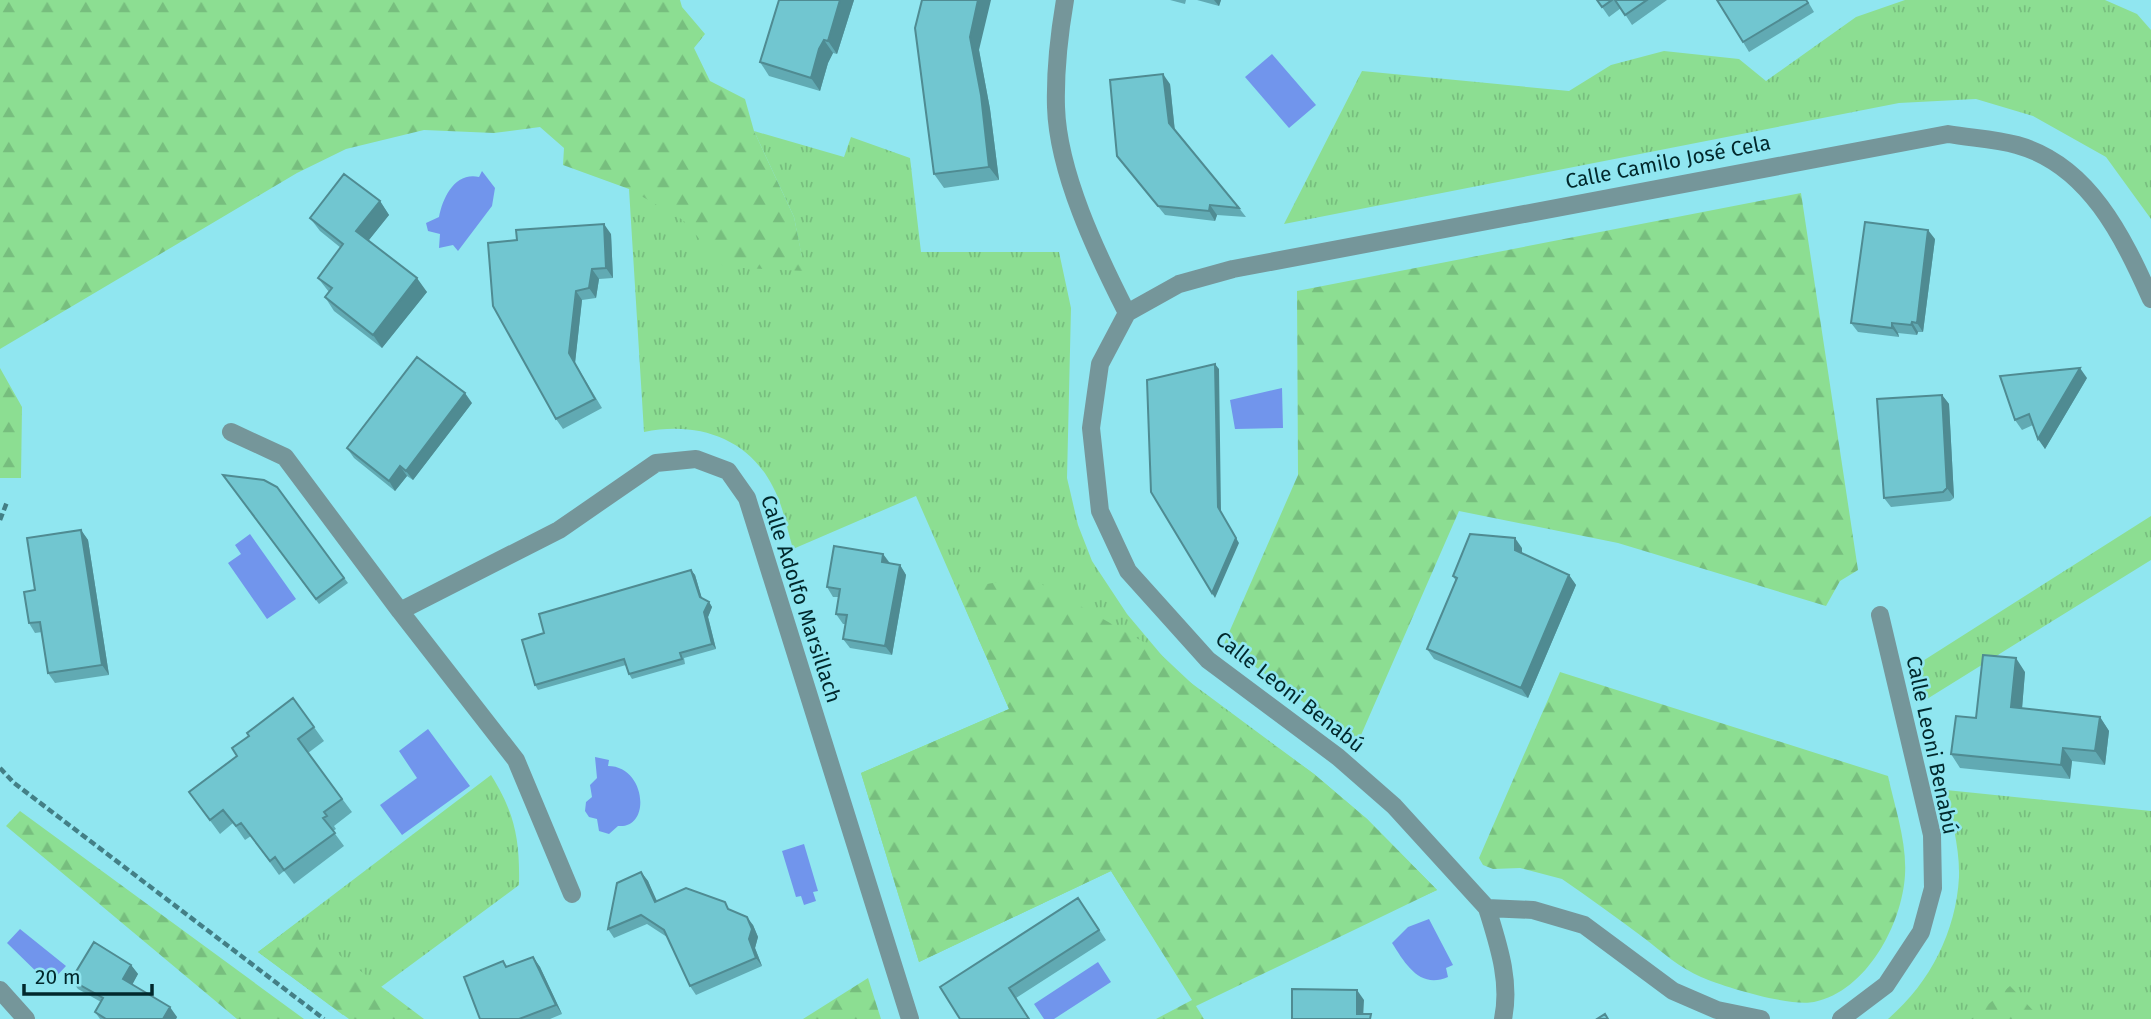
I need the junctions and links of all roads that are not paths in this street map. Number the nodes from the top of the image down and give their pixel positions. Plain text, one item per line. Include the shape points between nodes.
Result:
1 (1065, 0) edge
2 (2151, 299) edge
3 (1127, 313) junction
4 (231, 432) dead end
5 (400, 611) junction
6 (1880, 615) dead end
7 (572, 894) dead end
8 (1487, 908) junction
9 (0, 990) edge
10 (26, 1019) edge
11 (910, 1019) edge
12 (1503, 1019) edge
13 (1761, 1019) edge
14 (1840, 1019) edge

1 - 3 street via 1056,97 1062,149 1093,245
2 - 3 street, Calle Camilo José Cela via 2121,233 2070,171 2019,146 1948,134 1233,269 1179,284
3 - 8 street, Calle Leoni Benabú via 1100,364 1091,428 1100,511 1128,570 1208,660 1338,757 1394,806
4 - 5 street via 285,457
5 - 7 street via 516,760
5 - 11 street, Calle Adolfo Marsillach via 559,530 656,463 695,459 728,471 747,498
6 - 14 street, Calle Leoni Benabú via 1932,835 1933,888 1921,932 1886,985
8 - 12 street via 1502,959 1507,999
8 - 13 street via 1534,910 1584,925 1673,991 1717,1010
9 - 10 street

